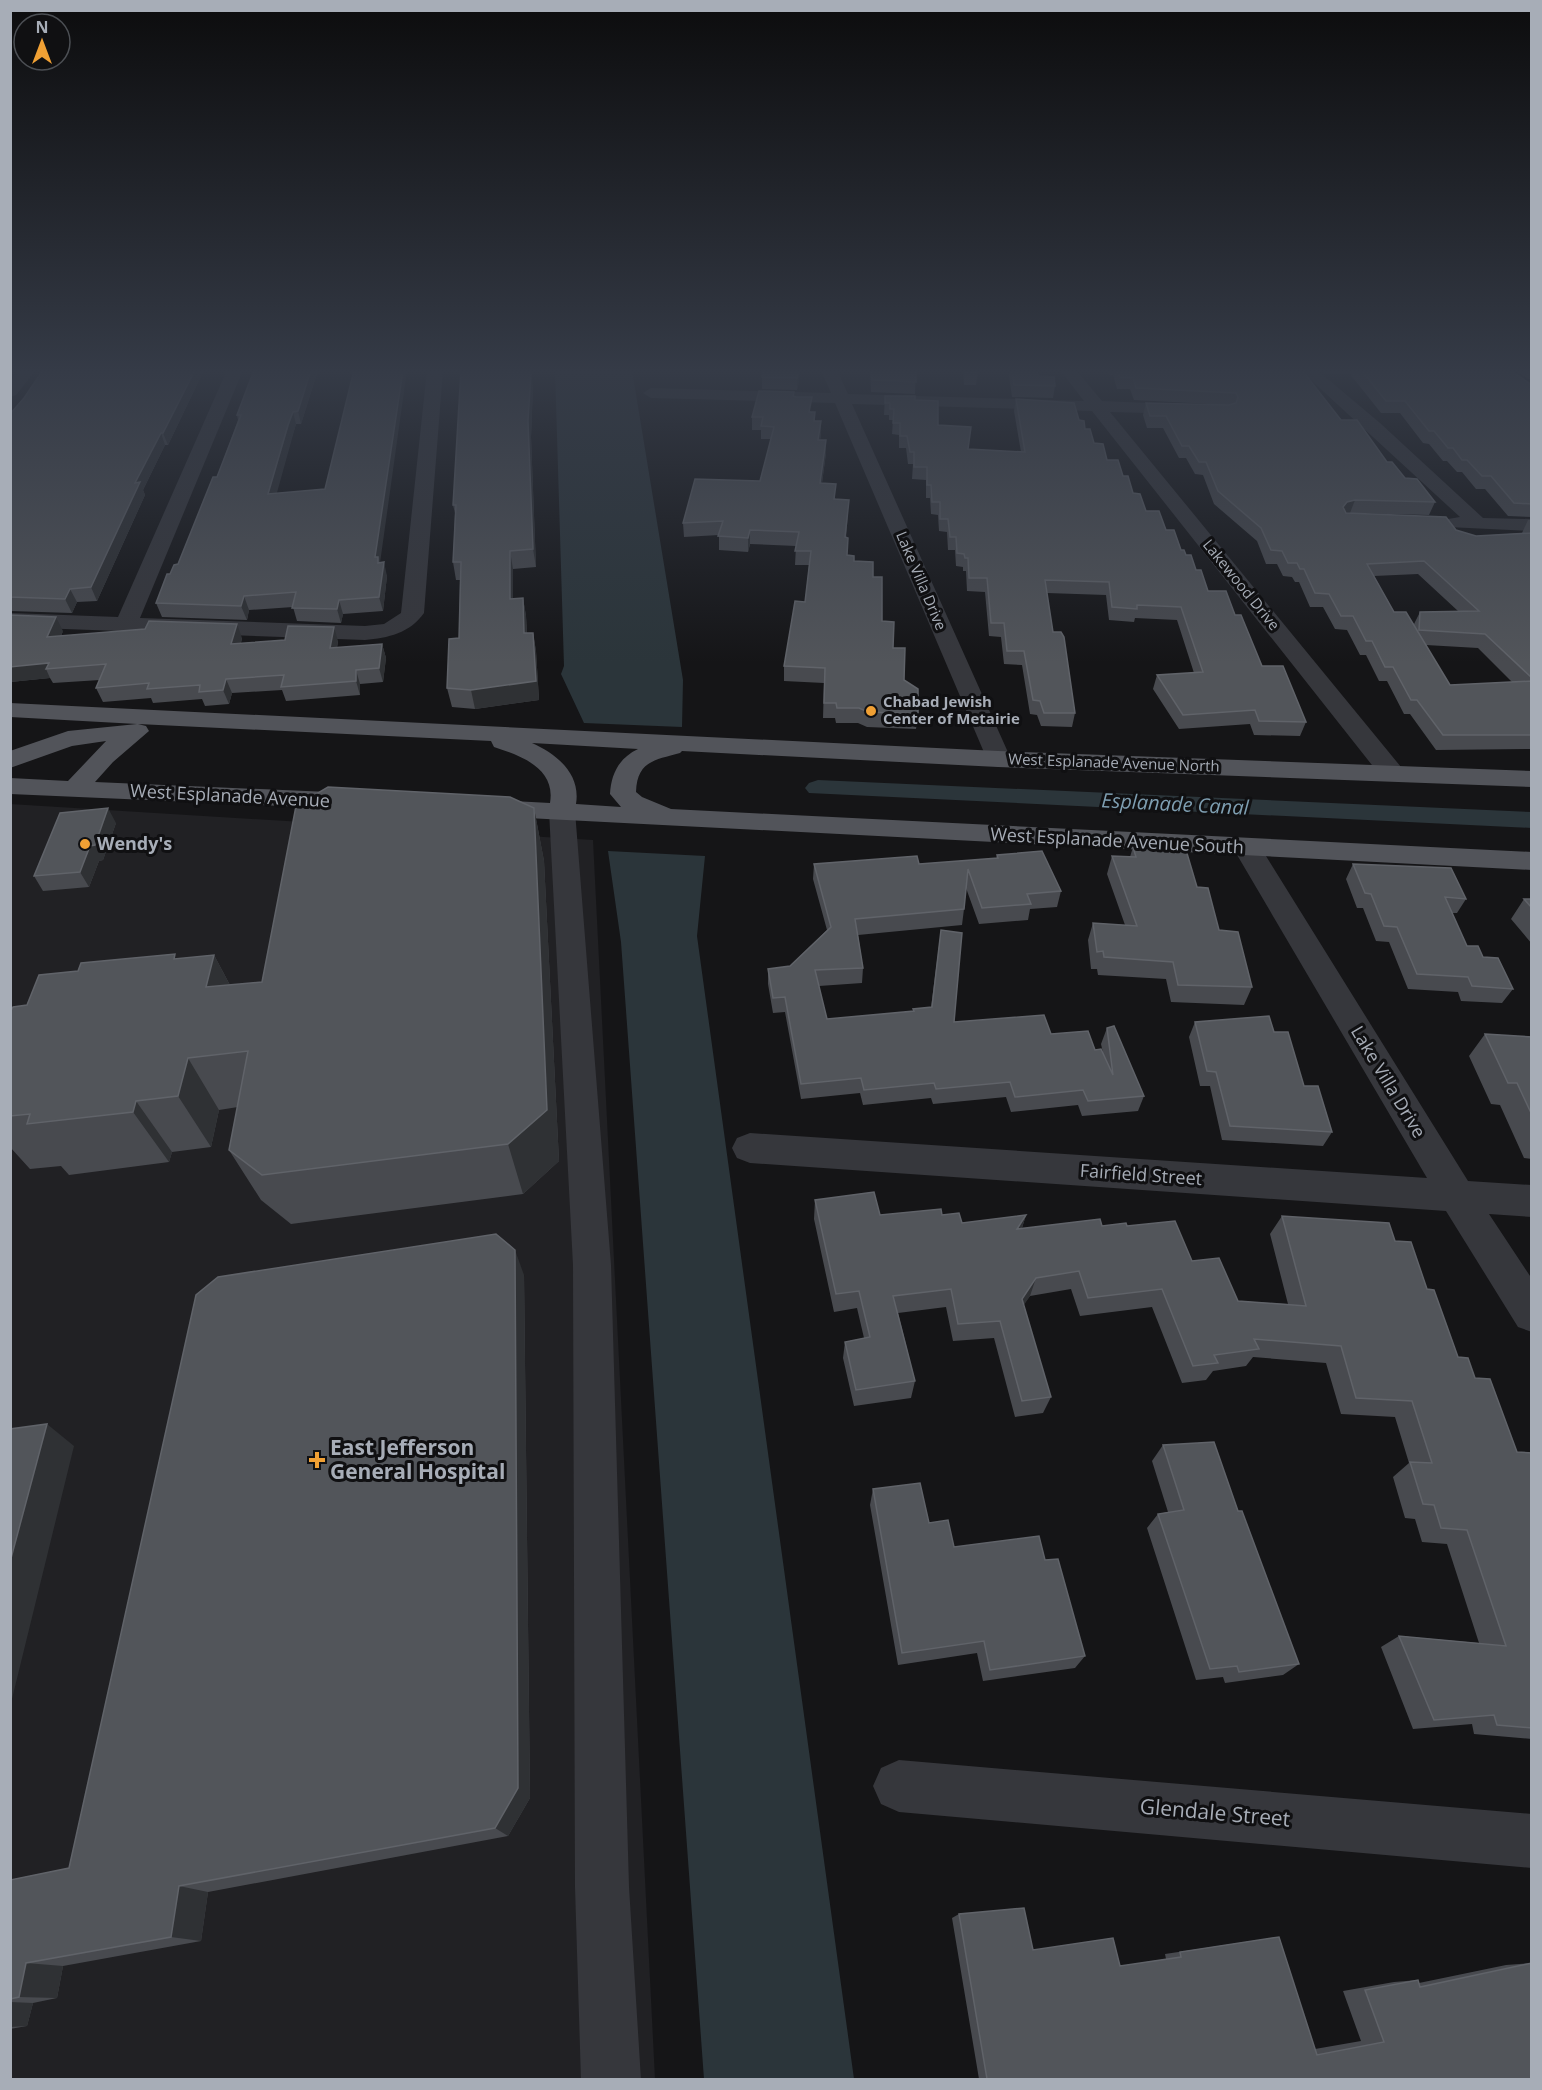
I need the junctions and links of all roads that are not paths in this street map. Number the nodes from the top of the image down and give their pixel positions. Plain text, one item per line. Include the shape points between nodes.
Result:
1 (193, 468) edge
2 (426, 468) edge
3 (872, 468) edge
4 (1146, 468) edge
5 (1417, 468) edge
6 (1431, 523) edge
7 (1478, 524) junction
8 (1532, 525) edge
9 (10, 620) edge
10 (126, 625) junction
11 (10, 710) edge
12 (229, 721) junction
13 (138, 730) junction
14 (470, 732) junction
15 (696, 745) junction
16 (11, 757) edge
17 (998, 759) junction
18 (1392, 773) junction
19 (1532, 779) edge
20 (12, 788) edge
21 (76, 788) junction
22 (376, 802) edge
23 (469, 807) edge
24 (561, 811) junction
25 (667, 818) junction
26 (1247, 848) junction
27 (1532, 861) edge
28 (750, 1148) dead end
29 (1457, 1196) junction
30 (1532, 1201) edge
31 (1532, 1314) edge
32 (899, 1786) dead end
33 (1532, 1841) edge
34 (611, 2079) edge

1 - 10 street
2 - 10 street via 413,613 404,623 365,633
3 - 17 street, Lake Villa Drive
4 - 18 street, Lakewood Drive
5 - 7 street
6 - 7 street
7 - 8 street
9 - 10 street
11 - 12 main road
12 - 13 main road
12 - 14 main road
13 - 16 main road via 68,739
13 - 21 main road via 114,745
14 - 15 main road
14 - 24 main road via 543,758 565,788
15 - 17 main road, West Esplanade Avenue North
15 - 25 main road via 654,750 634,764 622,780 623,794 633,803
16 - 20 main road
17 - 18 main road, West Esplanade Avenue North
18 - 19 main road, West Esplanade Avenue North
20 - 21 main road, West Esplanade Avenue
21 - 22 main road, West Esplanade Avenue
23 - 24 main road
24 - 25 main road
24 - 34 street via 592,1265 602,1887
25 - 26 main road, West Esplanade Avenue South
26 - 27 main road, West Esplanade Avenue South
26 - 29 street, Lake Villa Drive
28 - 29 street, Fairfield Street
29 - 30 street, Fairfield Street
29 - 31 street, Lake Villa Drive
32 - 33 street, Glendale Street

